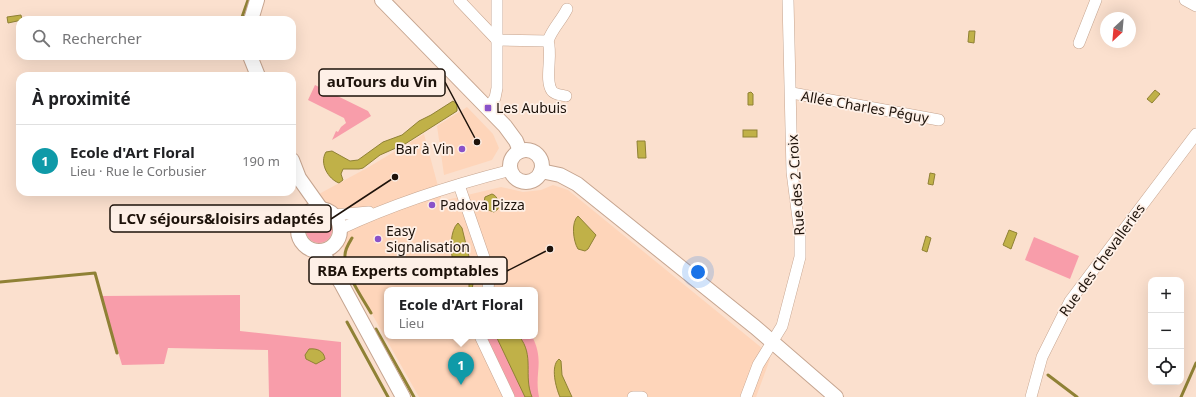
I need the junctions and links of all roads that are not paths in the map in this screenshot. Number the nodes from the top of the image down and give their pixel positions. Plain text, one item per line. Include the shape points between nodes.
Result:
1 (257, 0) edge
2 (382, 0) edge
3 (459, 0) edge
4 (497, 0) edge
5 (788, 0) edge
6 (1096, 0) edge
7 (1185, 0) edge
8 (1196, 6) edge
9 (567, 9) dead end
10 (252, 16) edge
11 (497, 40) junction
12 (548, 41) junction
13 (1079, 43) dead end
14 (252, 60) edge
15 (256, 72) edge
16 (792, 93) junction
17 (566, 96) dead end
18 (488, 108) junction
19 (939, 120) dead end
20 (1196, 134) edge
21 (520, 151) junction
22 (296, 170) edge
23 (511, 170) junction
24 (541, 170) junction
25 (299, 178) junction
26 (459, 184) junction
27 (320, 209) junction
28 (380, 210) junction
29 (334, 215) junction
30 (301, 218) junction
31 (340, 229) junction
32 (333, 246) junction
33 (317, 251) junction
34 (341, 283) junction
35 (488, 287) edge
36 (481, 339) edge
37 (773, 342) junction
38 (403, 397) edge
39 (509, 397) edge
40 (633, 397) edge
41 (642, 397) edge
42 (746, 397) edge
43 (836, 397) edge
44 (1030, 397) edge

1 - 10 street
2 - 18 street
3 - 11 street
4 - 11 street
5 - 16 street, Rue des 2 Croix
6 - 13 street
7 - 8 street
9 - 12 street via 551,31
11 - 12 street
11 - 18 street via 496,94
12 - 17 street via 550,87 555,93
14 - 15 street
16 - 19 street, Allée Charles Péguy
16 - 37 street, Rue des 2 Croix via 792,172 800,234 800,257 782,326
18 - 21 street via 516,141
20 - 44 street, Rue des Chevalleries via 1066,307 1042,357
21 - 23 street via 511,161
21 - 24 street via 535,153 541,160
22 - 25 street
23 - 24 street via 516,178 524,182 536,178
23 - 26 street
24 - 37 street via 560,175 577,184
25 - 27 street
25 - 30 street
26 - 28 street
26 - 35 street via 486,263
27 - 29 street
27 - 30 street via 310,210
28 - 29 street
28 - 31 street
29 - 31 street
30 - 33 street via 298,225 300,239 310,249
31 - 32 street
32 - 33 street
32 - 34 street
33 - 34 street via 327,260
34 - 38 street
36 - 39 street
37 - 42 street, Rue des 2 Croix via 758,365
37 - 43 street
40 - 41 street

